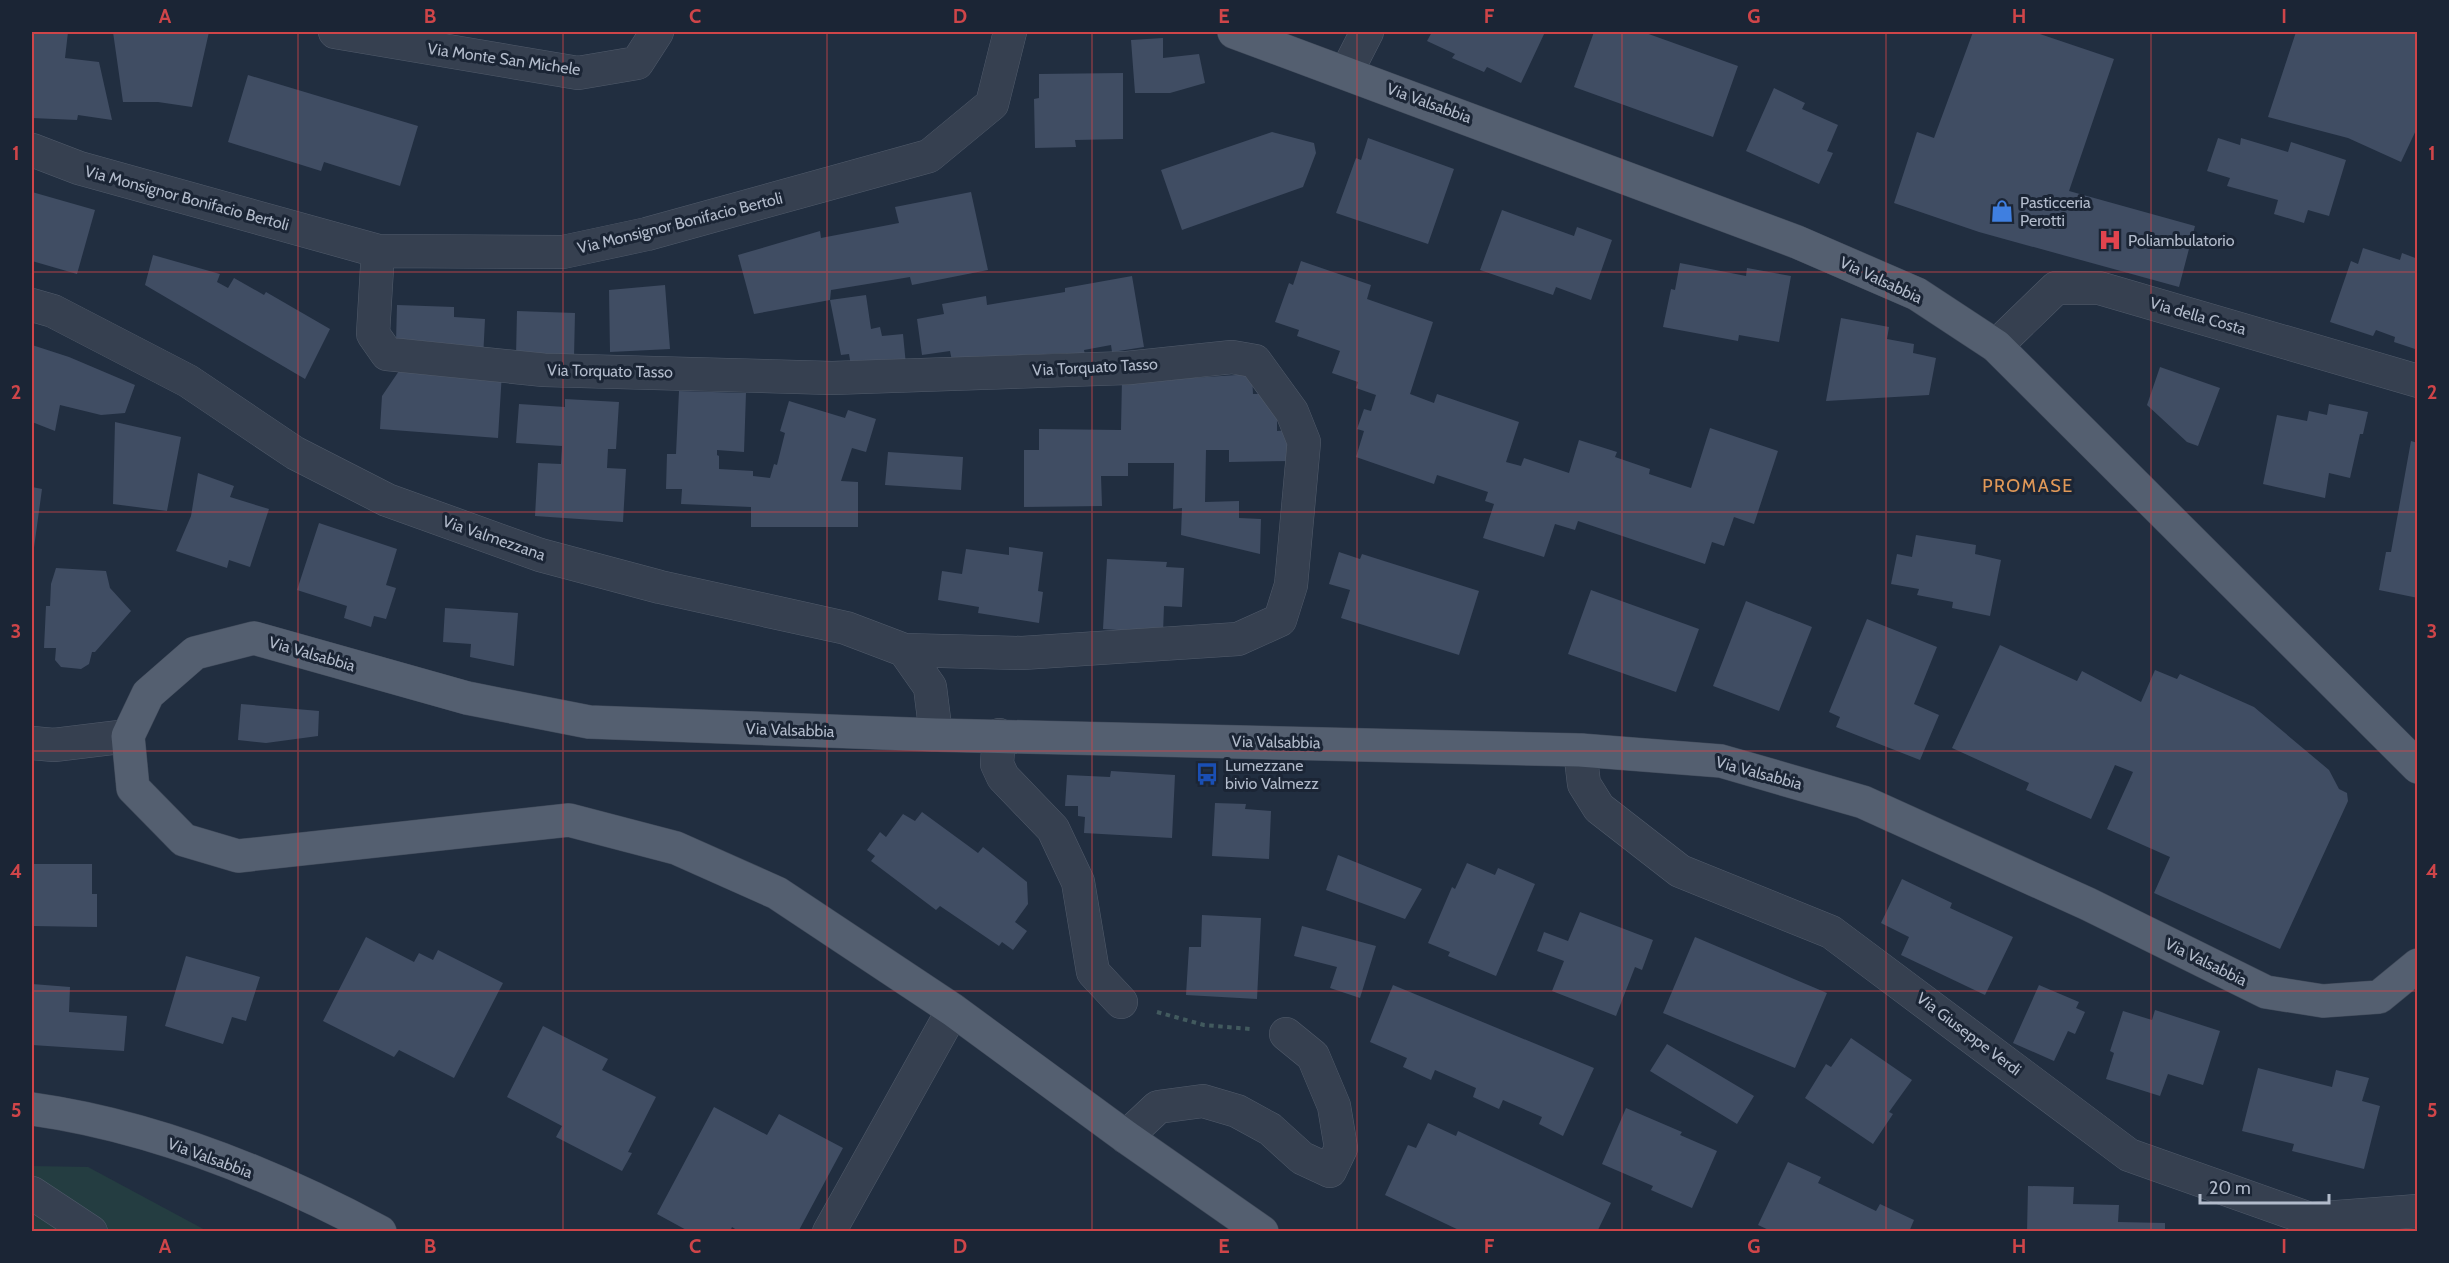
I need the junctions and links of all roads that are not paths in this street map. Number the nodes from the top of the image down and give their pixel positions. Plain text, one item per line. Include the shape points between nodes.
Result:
1 (334, 32) edge
2 (657, 32) edge
3 (1010, 32) edge
4 (1234, 32) edge
5 (1366, 32) edge
6 (1346, 73) junction
7 (32, 150) edge
8 (378, 251) junction
9 (32, 305) edge
10 (1996, 346) junction
11 (2418, 381) edge
12 (904, 650) junction
13 (936, 735) junction
14 (999, 735) junction
15 (128, 736) junction
16 (32, 743) edge
17 (1580, 750) junction
18 (2418, 767) edge
19 (2418, 965) edge
20 (1120, 1002) road end
21 (953, 1010) junction
22 (1286, 1034) road end
23 (32, 1109) edge
24 (1126, 1137) junction
25 (32, 1193) edge
26 (2418, 1211) edge
27 (2311, 1225) edge
28 (91, 1232) edge
29 (380, 1232) edge
30 (829, 1232) edge
31 (1262, 1232) edge

1 - 2 street, Via Monte San Michele via 578,73 637,63
3 - 8 street, Via Monsignor Bonifacio Bertoli via 992,104 929,156 647,234 563,252
4 - 6 main road, Via Valsabbia
5 - 6 street
6 - 10 main road, Via Valsabbia via 1797,242 1917,294
7 - 8 street, Via Monsignor Bonifacio Bertoli via 79,168
8 - 12 street, Via Torquato Tasso via 373,334 387,354 544,370 832,378 1127,368 1232,357 1255,361 1292,412 1304,442 1291,585 1280,620 1238,639 1022,653
9 - 12 street, Via Valmezzana via 53,310 189,381 295,453 387,500 540,555 660,587 846,628
10 - 11 street, Via della Costa via 2056,288 2099,288
10 - 18 main road, Via Valsabbia
12 - 13 street via 930,687
13 - 14 main road, Via Valsabbia
13 - 15 main road, Via Valsabbia via 590,722 467,698 254,638 195,653 148,694
14 - 17 main road, Via Valsabbia
14 - 20 street via 997,764 1003,777 1053,829 1078,882 1093,972
15 - 16 street via 54,745
15 - 21 main road via 133,788 183,840 238,856 569,820 676,848 777,893
17 - 19 main road, Via Valsabbia via 1720,760 1863,802 2088,903 2266,992 2323,1001 2379,997
17 - 27 street, Via Giuseppe Verdi via 1584,784 1599,808 1680,871 1832,932 2129,1155
21 - 24 main road
21 - 30 street
22 - 24 street via 1313,1056 1334,1106 1341,1148 1330,1171 1302,1158 1270,1129 1237,1111 1203,1101 1158,1107
23 - 29 main road, Via Valsabbia via 70,1115 201,1152 321,1200
24 - 31 main road
25 - 28 street
26 - 27 street, Via Giuseppe Verdi

